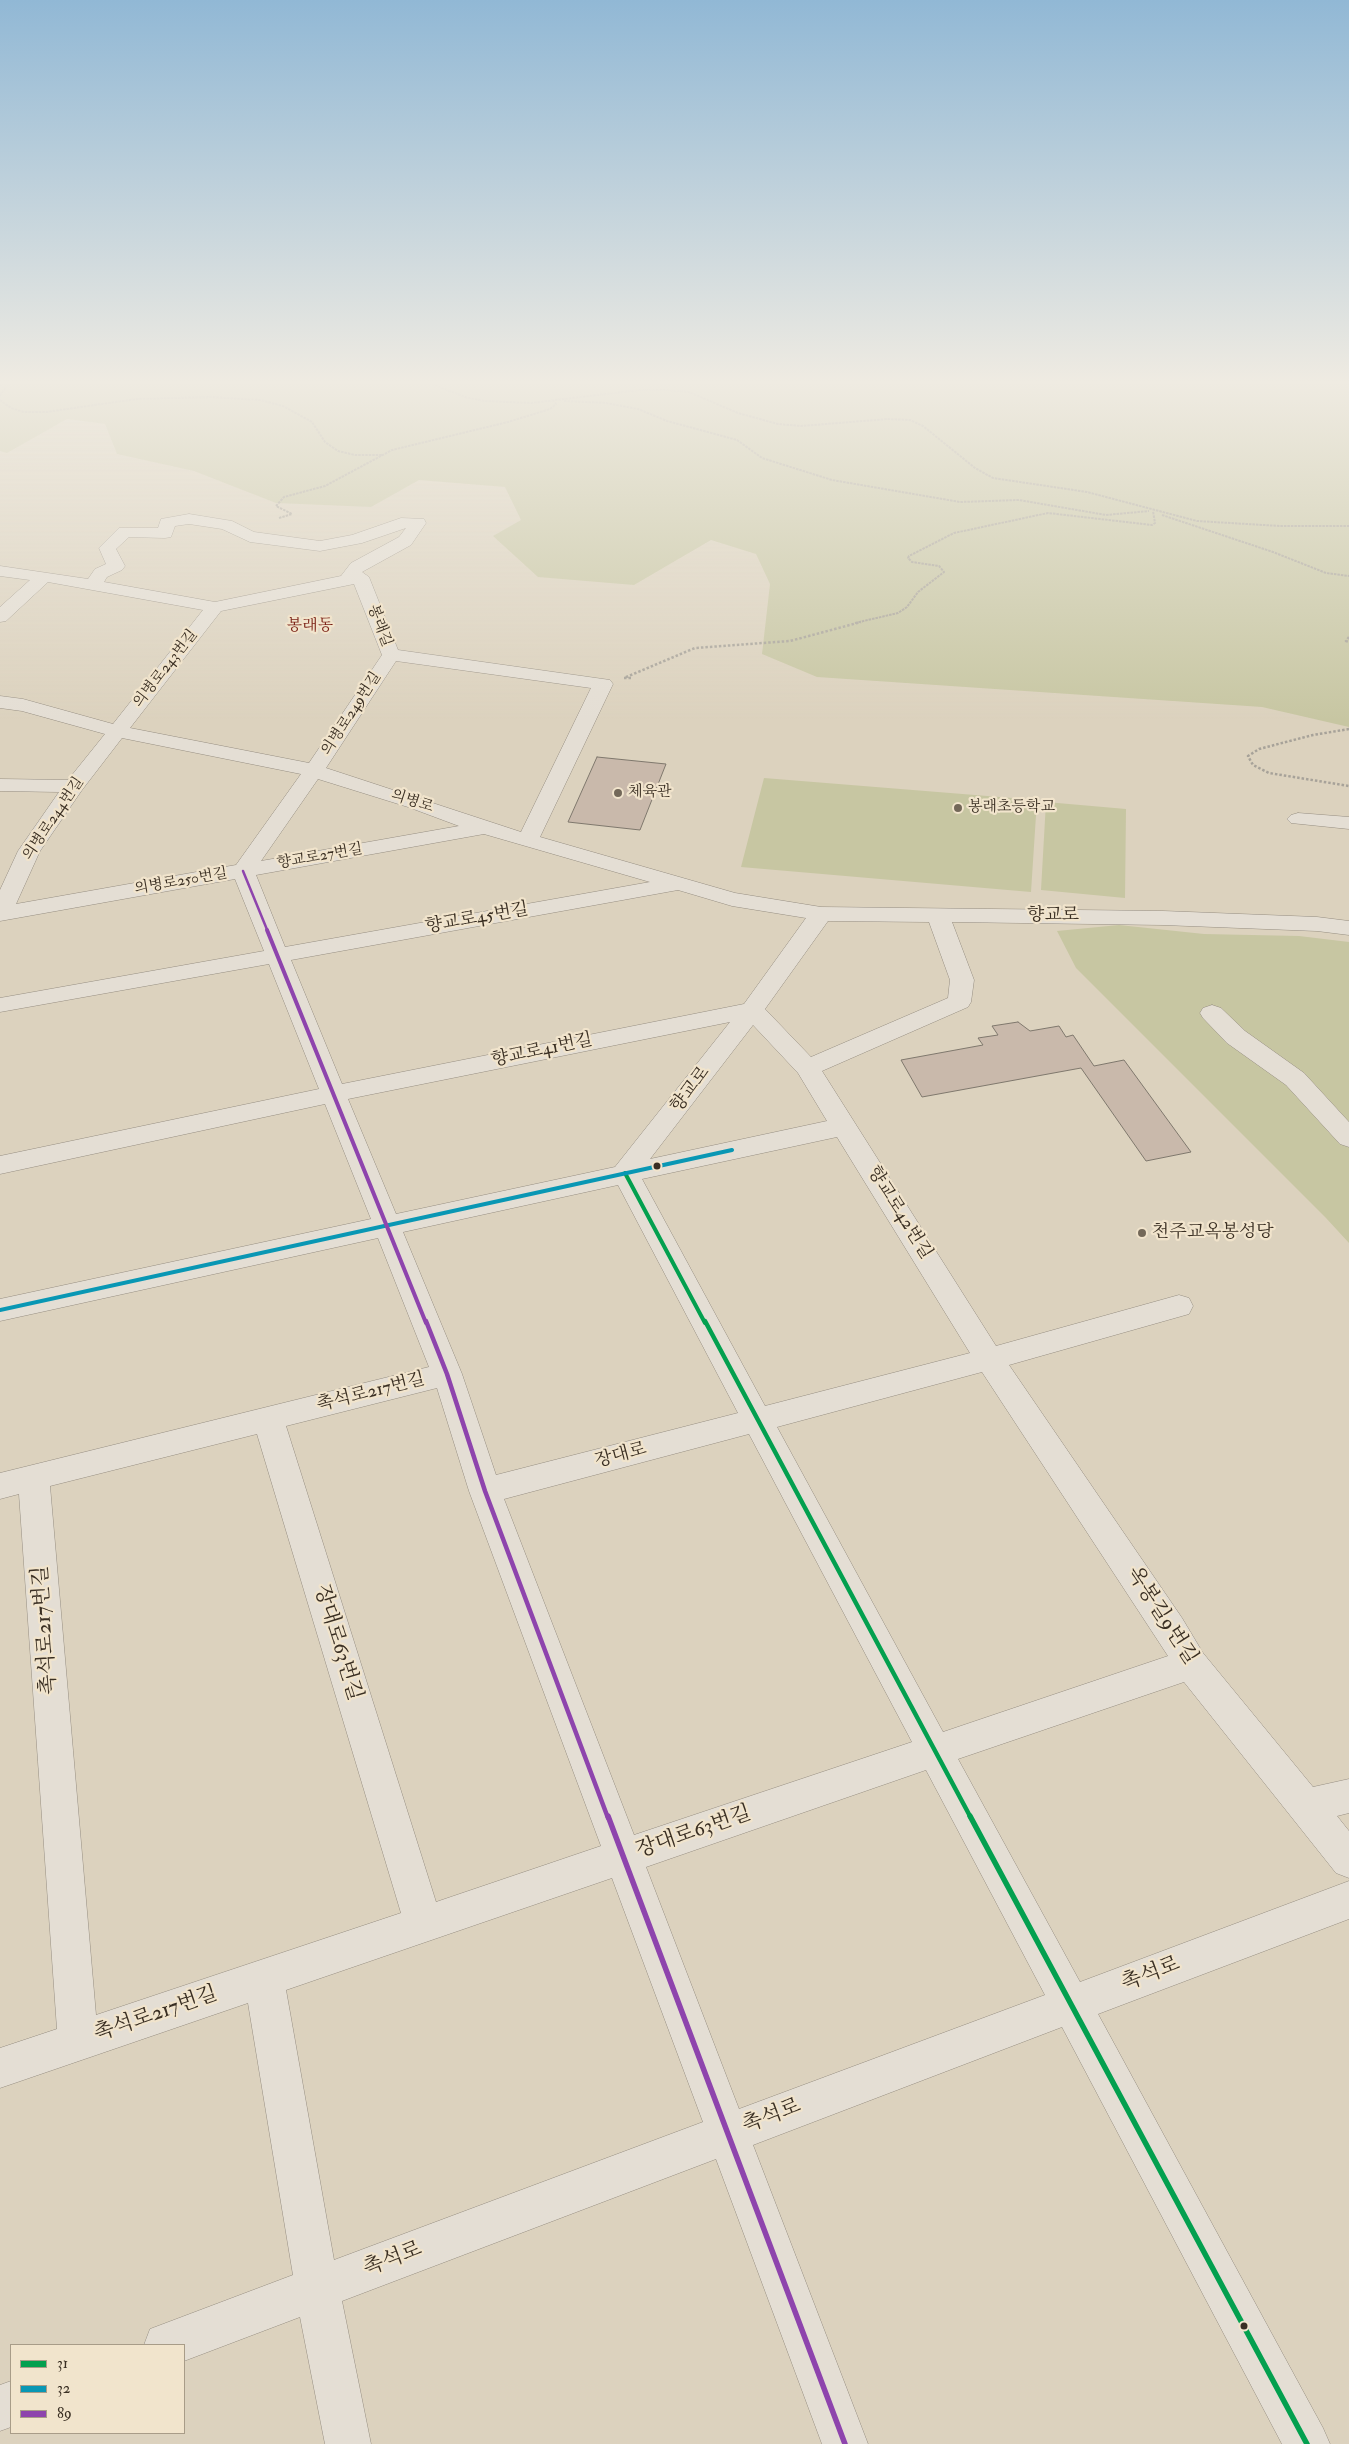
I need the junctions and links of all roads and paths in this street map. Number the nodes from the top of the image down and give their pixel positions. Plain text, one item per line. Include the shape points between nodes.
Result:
1 (299, 493) edge
2 (906, 493) edge
3 (1091, 493) edge
4 (1152, 511) junction
5 (1349, 526) edge
6 (234, 528) junction
7 (0, 571) edge
8 (44, 576) junction
9 (1349, 576) edge
10 (348, 580) junction
11 (93, 584) junction
12 (215, 607) junction
13 (0, 617) edge
14 (1349, 637) edge
15 (1349, 642) edge
16 (391, 655) junction
17 (631, 678) dead end
18 (0, 702) edge
19 (1349, 729) edge
20 (117, 731) junction
21 (314, 772) junction
22 (0, 785) edge
23 (74, 786) junction
24 (1349, 786) edge
25 (1298, 819) dead end
26 (1349, 823) edge
27 (485, 828) junction
28 (528, 840) junction
29 (243, 871) junction
30 (678, 884) junction
31 (0, 914) edge
32 (821, 914) junction
33 (939, 917) junction
34 (1347, 923) edge
35 (276, 955) junction
36 (0, 1005) edge
37 (752, 1010) junction
38 (1212, 1013) dead end
39 (807, 1068) junction
40 (333, 1094) junction
41 (845, 1126) junction
42 (1349, 1138) edge
43 (0, 1165) edge
44 (625, 1173) junction
45 (385, 1226) junction
46 (1179, 1306) dead end
47 (0, 1310) edge
48 (989, 1359) junction
49 (447, 1374) junction
50 (268, 1419) junction
51 (758, 1420) junction
52 (34, 1478) junction
53 (0, 1486) edge
54 (485, 1491) junction
55 (1191, 1664) junction
56 (935, 1751) junction
57 (1349, 1796) edge
58 (1306, 1806) junction
59 (623, 1857) junction
60 (1349, 1860) edge
61 (1349, 1900) edge
62 (424, 1925) junction
63 (264, 1979) junction
64 (1071, 2005) junction
65 (78, 2042) junction
66 (0, 2068) edge
67 (728, 2134) junction
68 (317, 2288) junction
69 (169, 2344) edge
70 (348, 2444) edge
71 (845, 2444) edge
72 (1307, 2444) edge

1 - 6 path via 284,497 276,506 291,516
2 - 4 path via 960,502 1019,500 1106,515
3 - 4 path
4 - 5 path via 1216,524
4 - 9 path via 1273,552 1326,574
4 - 17 path via 1155,523 1152,525 1048,513 954,533 909,556 912,562 939,566 944,572 898,613 790,641 695,648 624,678
6 - 10 street via 250,537 320,546 401,523 418,523 406,541 357,567
6 - 11 street via 189,519 167,524 166,533 125,532 107,548 116,566 101,573
7 - 8 street
8 - 11 street
8 - 13 street
10 - 12 street
10 - 16 street, 봉래길 via 360,577
11 - 12 street
12 - 20 street, 의병로243번길
14 - 15 path via 1346,641
16 - 21 street, 의병로249번길
16 - 28 street, 봉래길 via 603,684
18 - 20 street, 의병로 via 24,705
19 - 24 path via 1259,749 1248,756 1253,765 1269,773
20 - 21 street, 의병로
20 - 23 street, 의병로244번길
21 - 27 street, 의병로 via 415,802
21 - 29 street, 의병로250번길
22 - 23 street
23 - 31 street, 의병로244번길 via 29,851
25 - 26 street
27 - 28 street, 의병로
27 - 29 street, 향교로27번길
28 - 30 street, 의병로
29 - 31 street, 의병로250번길
29 - 35 street
30 - 32 street, 의병로 via 732,899
30 - 35 street, 향교로45번길
32 - 33 street, 향교로
32 - 37 street, 향교로
33 - 34 street, 향교로
33 - 39 street via 962,980 959,1002
35 - 36 street
35 - 40 street
37 - 39 street, 향교로42번길
37 - 40 street, 향교로41번길
37 - 44 street, 향교로
38 - 42 street via 1236,1037 1296,1079
39 - 41 street, 향교로42번길
40 - 43 street
40 - 45 street
41 - 44 street
41 - 48 street, 향교로42번길
44 - 45 street
44 - 51 street
45 - 47 street
45 - 49 street
46 - 48 street, 장대로
48 - 51 street, 장대로
48 - 55 street, 옥봉길9번길
49 - 50 street, 촉석로217번길
49 - 54 street
50 - 52 street, 촉석로217번길
50 - 62 street, 장대로63번길
51 - 54 street, 장대로
51 - 56 street
52 - 53 street, 촉석로217번길
52 - 65 street, 촉석로217번길
54 - 59 street
55 - 56 street, 장대로63번길
55 - 58 street, 옥봉길9번길
56 - 59 street, 장대로63번길
56 - 64 street
57 - 58 street
58 - 60 street, 옥봉길9번길
59 - 62 street, 장대로63번길
59 - 67 street
61 - 64 street, 촉석로
62 - 63 street, 장대로63번길
63 - 65 street, 촉석로217번길
63 - 68 street
64 - 67 street, 촉석로
64 - 72 street
65 - 66 street
67 - 68 street, 촉석로
67 - 71 street
68 - 69 street, 촉석로
68 - 70 street

